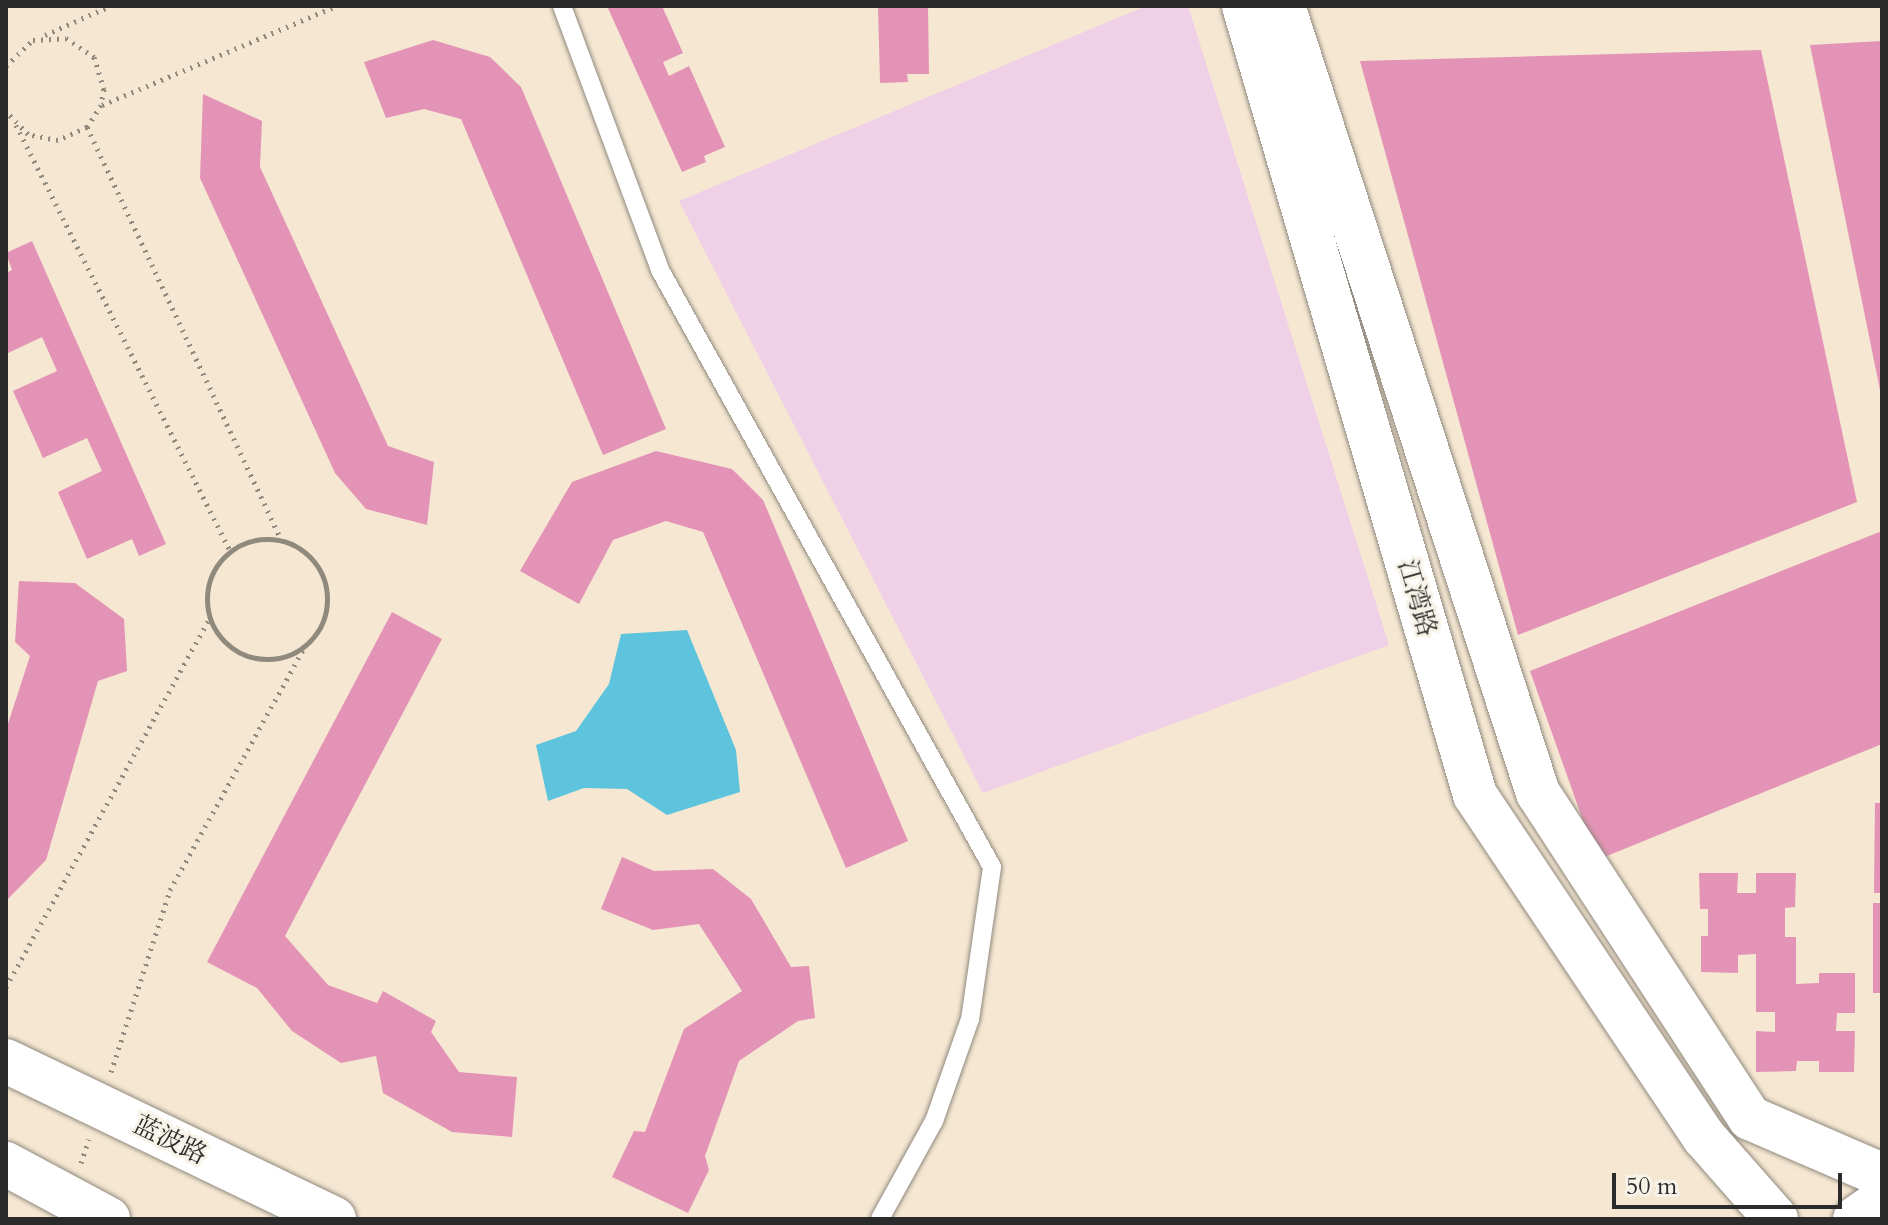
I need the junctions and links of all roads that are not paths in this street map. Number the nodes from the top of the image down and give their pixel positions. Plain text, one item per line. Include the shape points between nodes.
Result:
1 (562, 6) edge
2 (1244, 6) edge
3 (1283, 6) edge
4 (6, 1061) edge
5 (6, 1164) edge
6 (1882, 1175) edge
7 (1882, 1200) edge
8 (108, 1219) edge
9 (334, 1219) edge
10 (880, 1219) edge
11 (1776, 1219) edge
12 (1855, 1219) edge

1 - 10 lane via 660,270 992,867 970,1019 934,1121
2 - 11 street, 江湾路 via 1475,795 1704,1137
3 - 6 street, 江湾路 via 1538,793 1750,1118
4 - 9 street, 蓝波路
5 - 8 street
7 - 12 street

